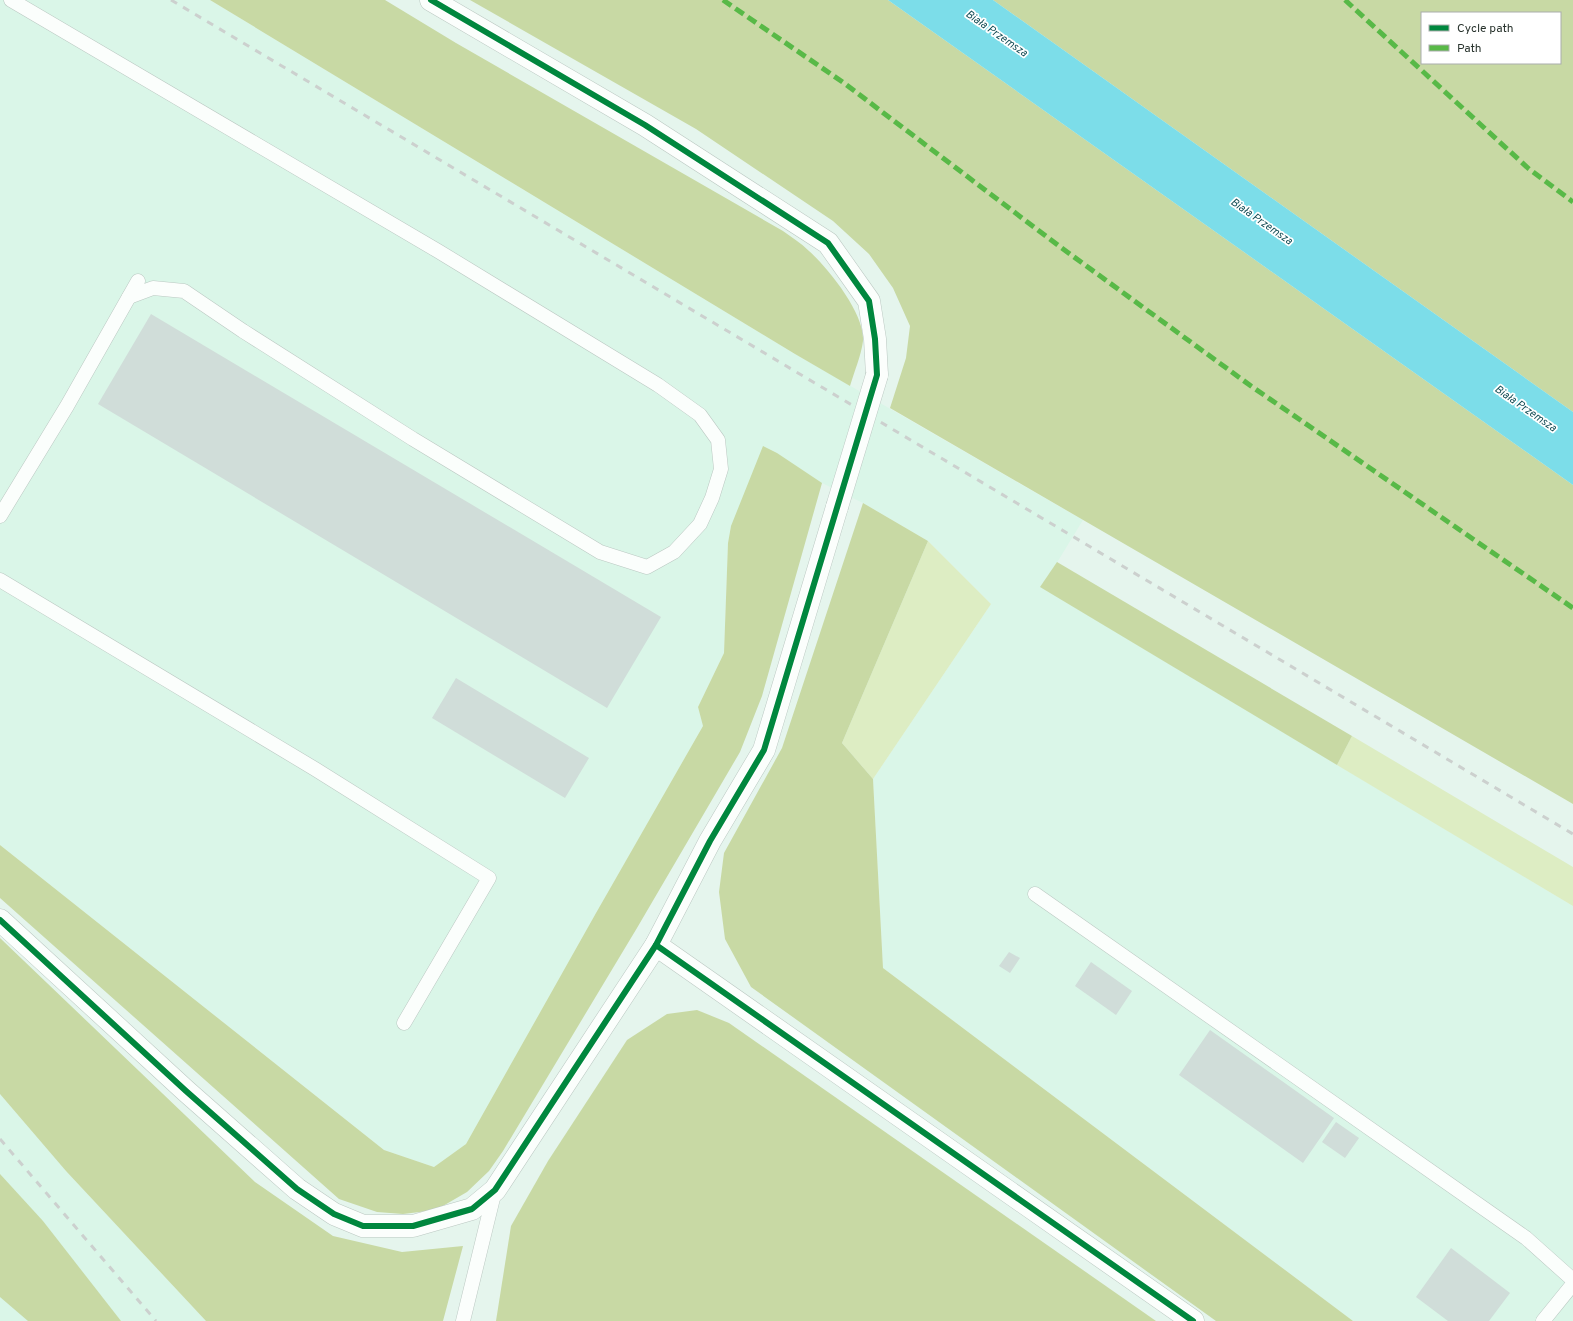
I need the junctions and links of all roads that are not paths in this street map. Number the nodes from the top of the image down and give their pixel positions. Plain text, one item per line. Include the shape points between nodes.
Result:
1 (11, 0) edge
2 (431, 0) edge
3 (138, 281) dead end
4 (129, 297) junction
5 (0, 516) edge
6 (0, 580) edge
7 (1035, 894) dead end
8 (0, 920) edge
9 (656, 945) junction
10 (404, 1023) dead end
11 (495, 1190) junction
12 (1573, 1280) edge
13 (1573, 1284) edge
14 (464, 1321) edge
15 (1193, 1321) edge
16 (1543, 1321) edge

1 - 4 lane via 438,251 658,385 700,415 718,440 721,469 712,498 700,524 674,552 647,568 600,552 407,434 184,291 153,288
2 - 9 street, bridge via 645,125 828,243 869,301 877,375 764,750 710,841
3 - 4 lane
4 - 5 lane
6 - 10 lane via 315,769 490,878
7 - 12 lane via 1526,1238
8 - 11 street via 297,1190 334,1214 363,1226 413,1226 472,1209
9 - 11 street
9 - 15 street
11 - 14 lane
13 - 16 lane

